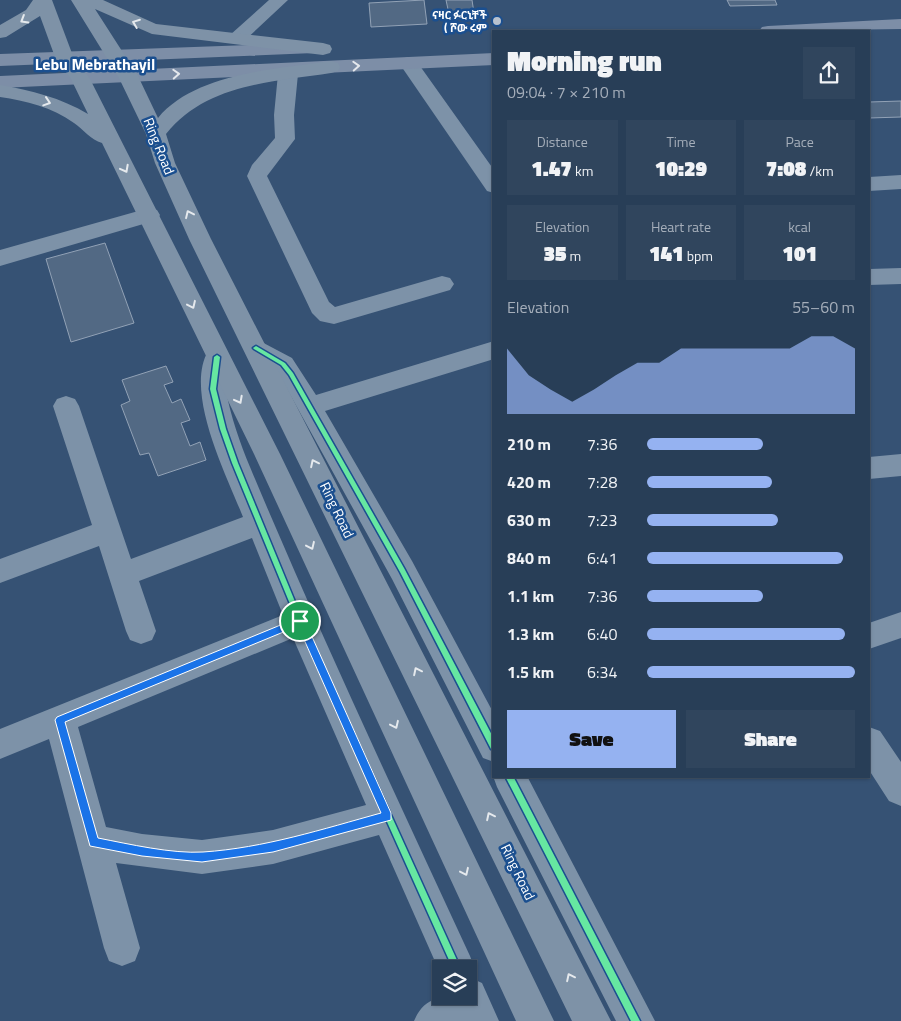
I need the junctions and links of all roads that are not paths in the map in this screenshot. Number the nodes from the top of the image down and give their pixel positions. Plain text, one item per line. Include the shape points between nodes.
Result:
1 (42, 0) edge
2 (80, 0) edge
3 (89, 0) edge
4 (278, 0) edge
5 (901, 24) edge
6 (787, 30) edge
7 (0, 33) edge
8 (236, 39) junction
9 (901, 40) edge
10 (870, 41) edge
11 (492, 44) edge
12 (323, 49) junction
13 (114, 54) junction
14 (64, 57) junction
15 (492, 59) edge
16 (0, 60) edge
17 (408, 64) junction
18 (331, 67) junction
19 (288, 74) junction
20 (128, 76) junction
21 (80, 79) junction
22 (0, 82) edge
23 (0, 91) edge
24 (156, 134) junction
25 (113, 147) junction
26 (901, 182) edge
27 (492, 183) edge
28 (870, 184) edge
29 (149, 216) junction
30 (0, 258) edge
31 (901, 276) edge
32 (870, 277) edge
33 (442, 284) dead end
34 (256, 348) junction
35 (492, 351) edge
36 (217, 357) junction
37 (66, 406) dead end
38 (310, 406) junction
39 (901, 465) edge
40 (870, 468) edge
41 (259, 523) junction
42 (108, 531) junction
43 (0, 570) edge
44 (122, 575) junction
45 (300, 621) junction
46 (901, 625) edge
47 (141, 631) dead end
48 (870, 636) edge
49 (60, 720) junction
50 (492, 743) edge
51 (0, 744) edge
52 (870, 744) edge
53 (510, 778) edge
54 (901, 790) edge
55 (387, 816) junction
56 (94, 842) junction
57 (122, 948) dead end
58 (453, 960) edge
59 (456, 1005) edge
60 (433, 1021) edge
61 (535, 1021) edge
62 (592, 1021) edge
63 (636, 1021) edge

1 -> 7 highway via 32,14
1 - 14 highway
2 - 13 highway, Ring Road
8 -> 3 highway via 152,29
4 - 8 street
5 - 6 main road
8 - 12 highway
9 - 10 main road
11 - 12 main road
12 - 13 main road
13 - 14 main road
13 - 20 highway, Ring Road
14 - 16 main road
14 - 21 highway
15 - 17 main road
18 -> 17 main road
17 - 27 street
18 - 19 highway
20 -> 18 main road
19 - 24 highway via 234,82 194,96 165,119
19 - 33 street via 285,139 257,176 320,307 334,316
20 - 21 main road
20 - 24 highway, Ring Road
21 - 22 main road
21 - 25 highway
23 -> 25 highway via 24,94 64,107 89,122
34 -> 24 highway, Ring Road via 200,239 165,163
25 -> 29 highway
26 - 28 street
29 - 30 street
29 -> 36 highway
31 - 32 street
34 - 38 street via 283,364
62 -> 34 highway, Ring Road
35 - 38 street
36 - 41 street via 213,389 216,405
36 -> 61 highway via 267,454
37 - 42 street
38 - 50 street via 402,570
39 - 40 street
41 - 44 street
41 - 45 street
42 - 43 street
42 - 44 street
44 - 47 street
45 - 49 street
45 - 55 street
46 - 48 street
49 - 51 street
49 - 56 street
52 - 54 street
53 - 63 street
55 - 56 street via 273,847 202,857
55 - 58 street
56 - 57 street
59 - 60 street

